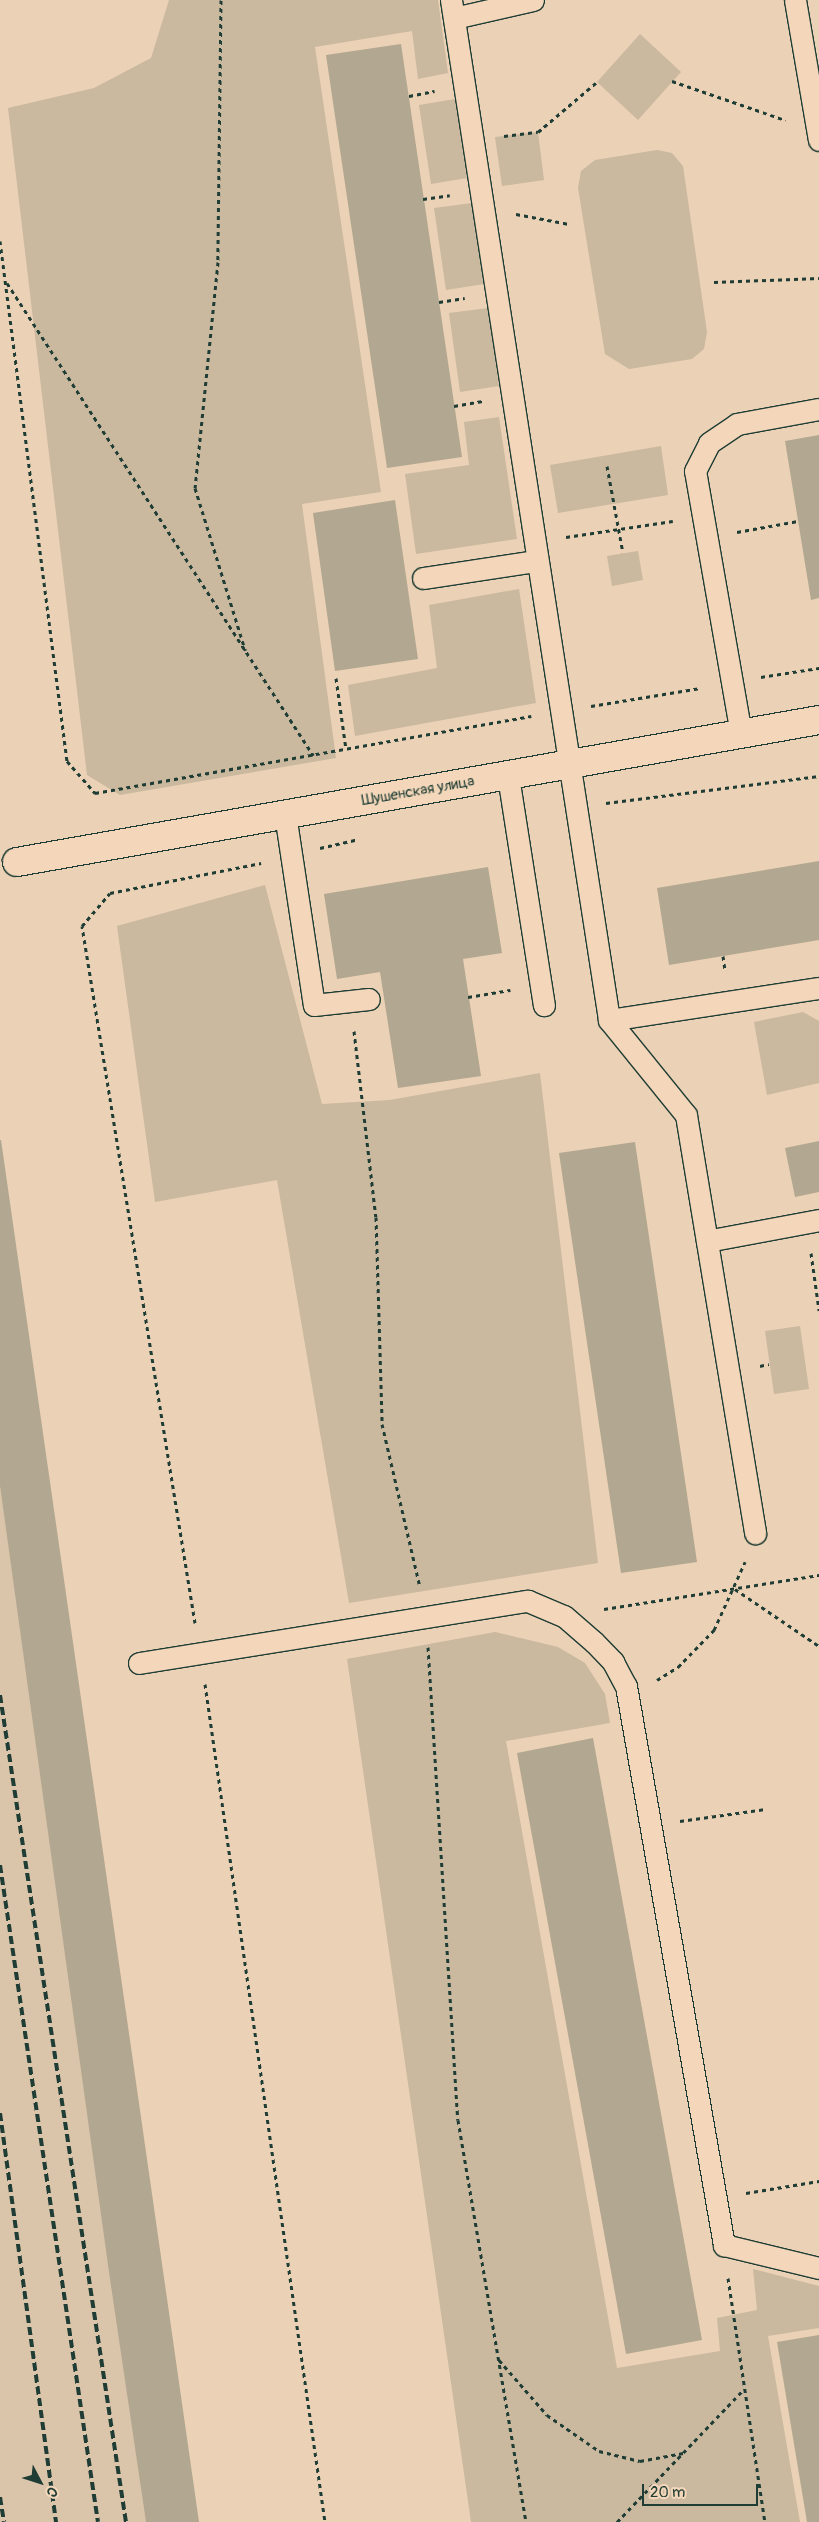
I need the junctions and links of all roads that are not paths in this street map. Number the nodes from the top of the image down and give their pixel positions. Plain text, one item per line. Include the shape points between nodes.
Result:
1 (533, 0) edge
2 (795, 0) edge
3 (452, 9) edge
4 (818, 136) edge
5 (819, 409) edge
6 (535, 552) junction
7 (423, 578) dead end
8 (819, 720) edge
9 (741, 734) junction
10 (568, 765) junction
11 (508, 776) junction
12 (285, 814) junction
13 (16, 862) dead end
14 (819, 988) edge
15 (543, 995) road end
16 (360, 1000) road end
17 (609, 1020) junction
18 (813, 1222) edge
19 (707, 1241) junction
20 (755, 1533) road end
21 (139, 1663) dead end
22 (819, 2268) edge

1 - 3 lane
2 - 4 lane
3 - 6 lane
5 - 9 lane via 736,424 709,443 695,471
6 - 7 lane
6 - 10 lane
8 - 9 street, Шушенская улица
9 - 10 street, Шушенская улица
10 - 11 street, Шушенская улица
10 - 17 lane
11 - 12 street, Шушенская улица
11 - 15 lane
12 - 13 street, Шушенская улица
12 - 16 lane via 314,1005
14 - 17 lane
17 - 19 lane via 686,1116
18 - 19 lane
19 - 20 lane
21 - 22 lane via 528,1601 564,1616 613,1662 626,1686 724,2245

